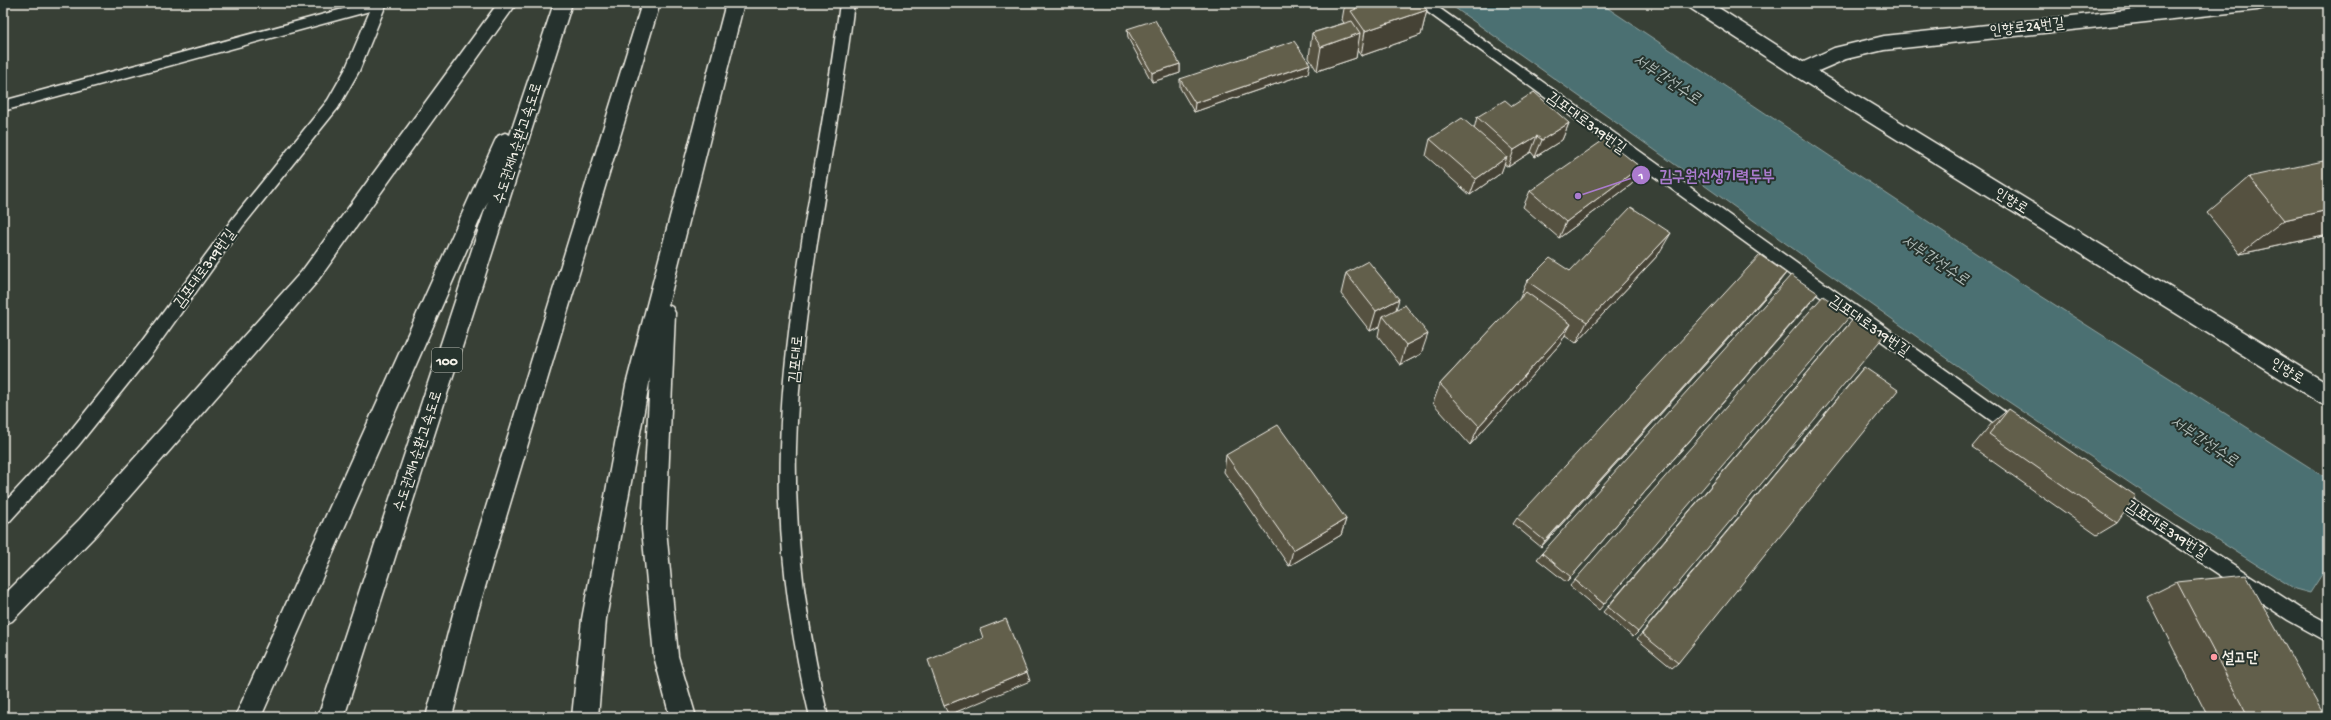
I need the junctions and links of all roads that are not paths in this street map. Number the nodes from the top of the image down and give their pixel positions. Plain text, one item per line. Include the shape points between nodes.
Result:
1 (508, 3) edge
2 (563, 3) edge
3 (651, 3) edge
4 (735, 3) edge
5 (847, 3) edge
6 (1422, 3) edge
7 (1698, 3) edge
8 (2258, 3) edge
9 (382, 4) edge
10 (552, 35) junction
11 (1802, 71) junction
12 (3, 106) edge
13 (666, 275) junction
14 (2328, 396) edge
15 (2028, 437) edge
16 (2100, 485) edge
17 (3, 516) edge
18 (3, 613) edge
19 (2328, 633) edge
20 (248, 717) edge
21 (331, 717) edge
22 (440, 717) edge
23 (585, 717) edge
24 (683, 717) edge
25 (819, 717) edge

1 - 18 main road via 309,277 175,431 88,526
2 - 10 main road, 수도권제1순환고속도로 / 100
3 - 22 main road via 465,614
4 - 13 main road
5 - 25 lane, 김포대로 via 804,282 794,363 788,448 790,533 800,625
6 - 15 lane, 김포대로319번길
7 - 11 main road, 인향로
8 - 11 main road, 인향로24번길 via 1884,43 1841,54
9 - 12 lane, 김포대로319번길
9 - 17 lane, 김포대로319번길 via 352,71 333,104 238,222 140,356 72,441
10 - 20 main road
10 - 21 main road, 수도권제1순환고속도로 / 100
11 - 14 main road, 인향로
13 - 23 main road via 637,385 596,603
13 - 24 main road via 654,529 666,656
16 - 19 lane, 김포대로319번길 via 2294,614

